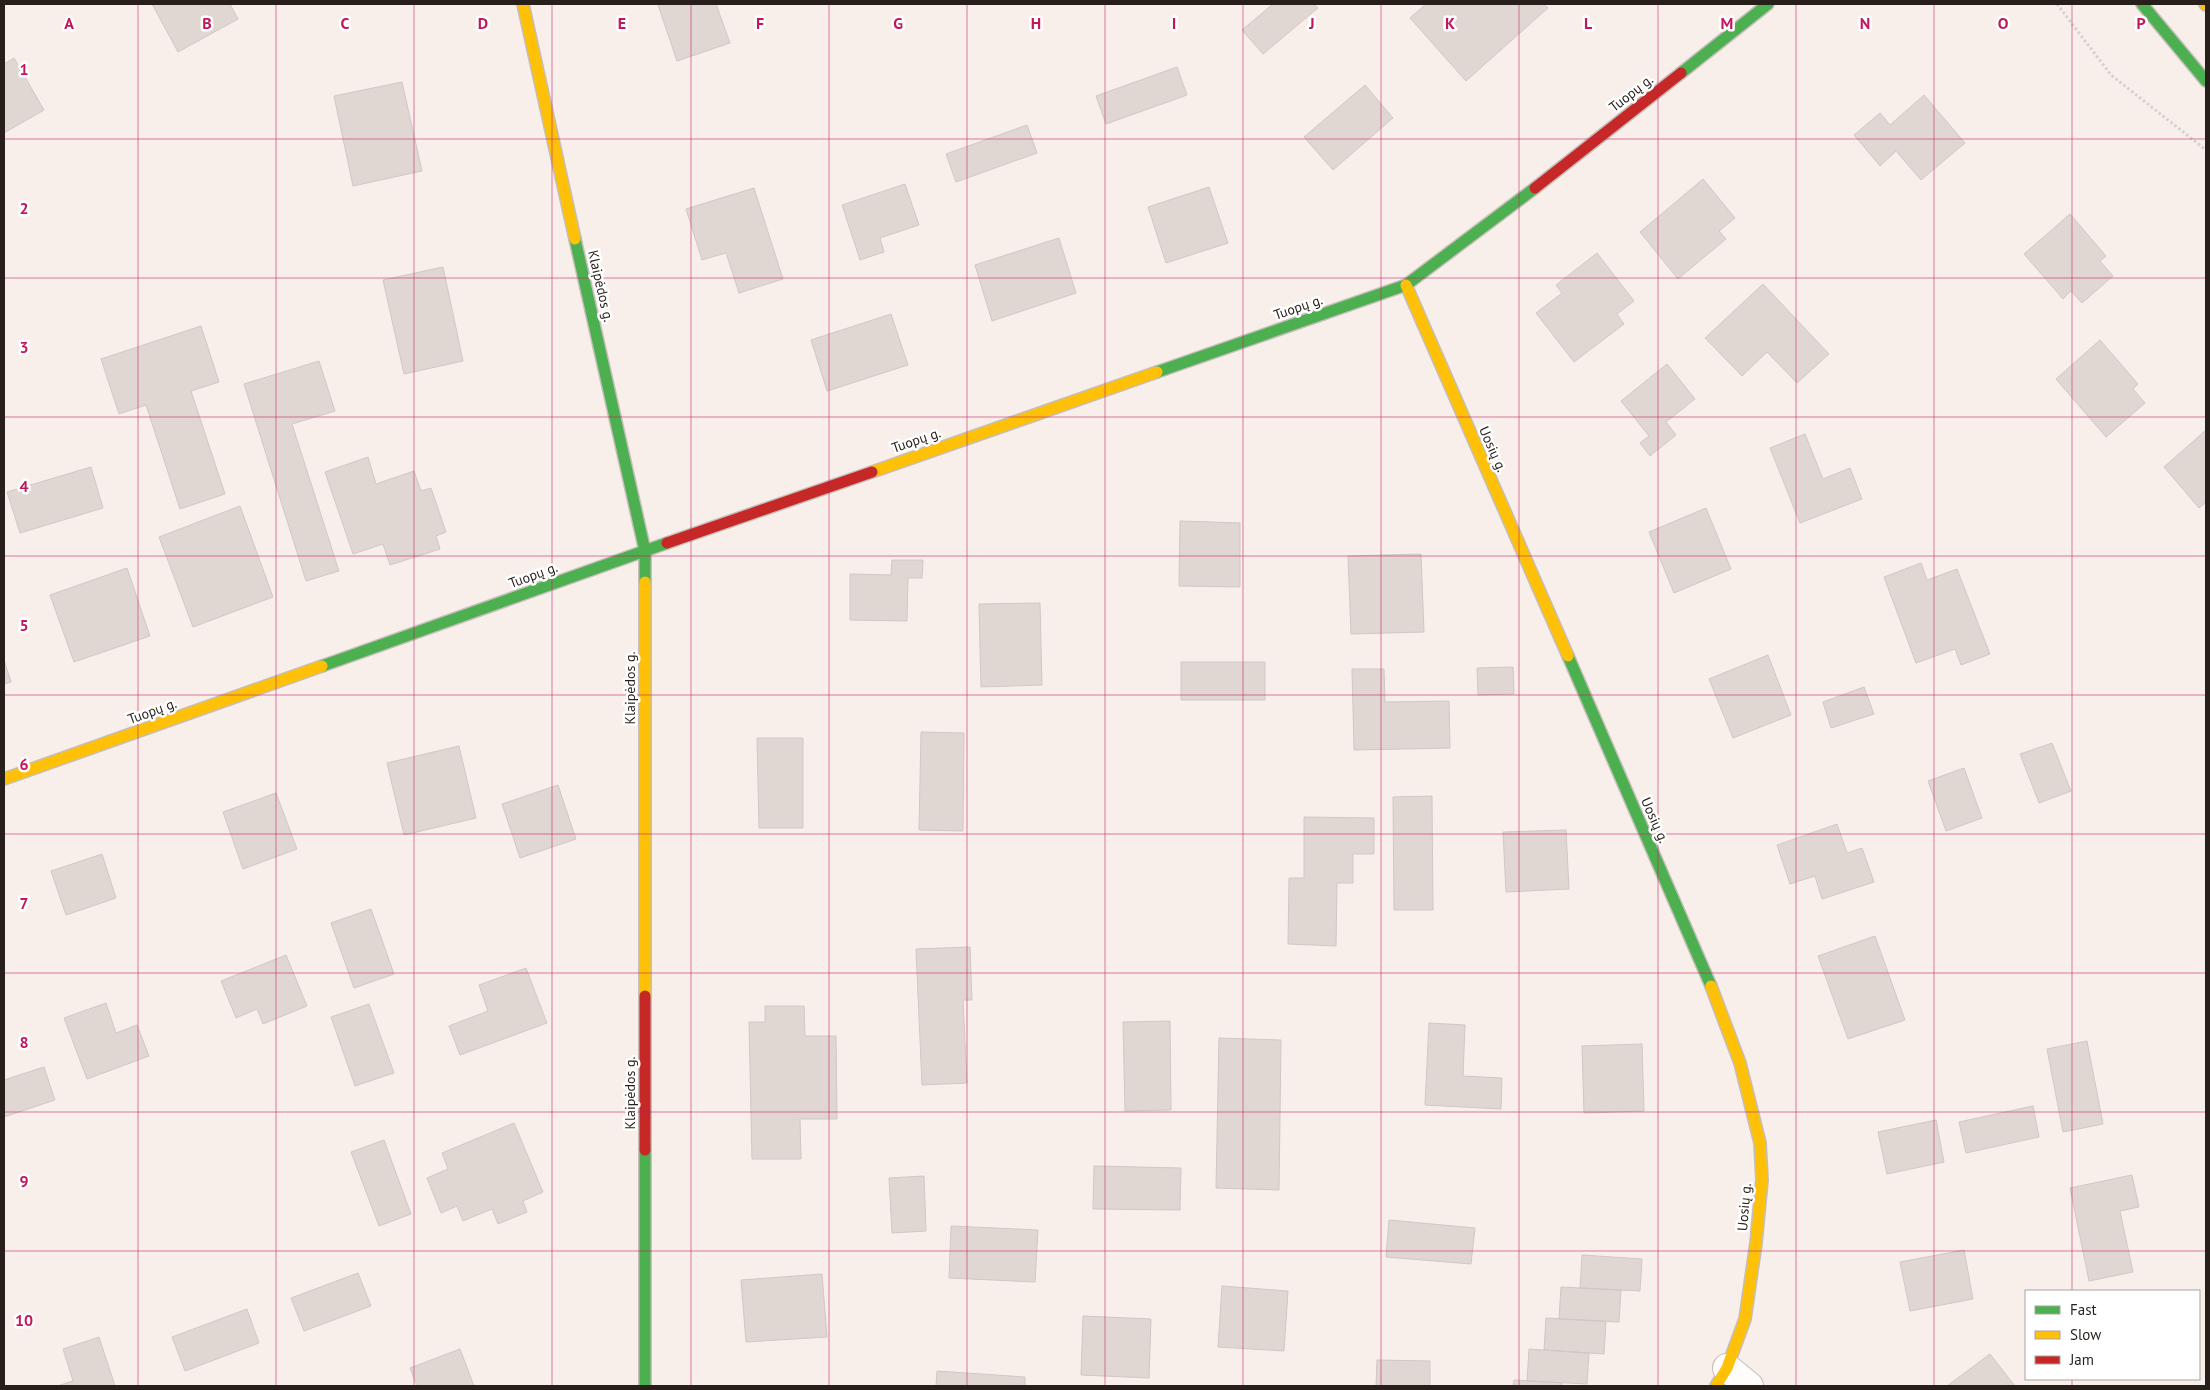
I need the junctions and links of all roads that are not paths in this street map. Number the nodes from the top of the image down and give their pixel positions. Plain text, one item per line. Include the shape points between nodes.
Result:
1 (523, 4) edge
2 (1768, 4) edge
3 (2142, 4) edge
4 (2206, 81) edge
5 (1406, 285) junction
6 (645, 551) junction
7 (4, 780) edge
8 (1722, 1377) edge
9 (645, 1386) edge
10 (1748, 1386) edge

1 - 6 street, Klaipėdos g.
2 - 5 street, Tuopų g. via 1496,219
3 - 4 street
5 - 6 street, Tuopų g.
5 - 8 street, Uosių g. via 1718,1002 1740,1063 1760,1143 1762,1180 1745,1319
6 - 7 street, Tuopų g.
6 - 9 street, Klaipėdos g.
8 - 10 street

